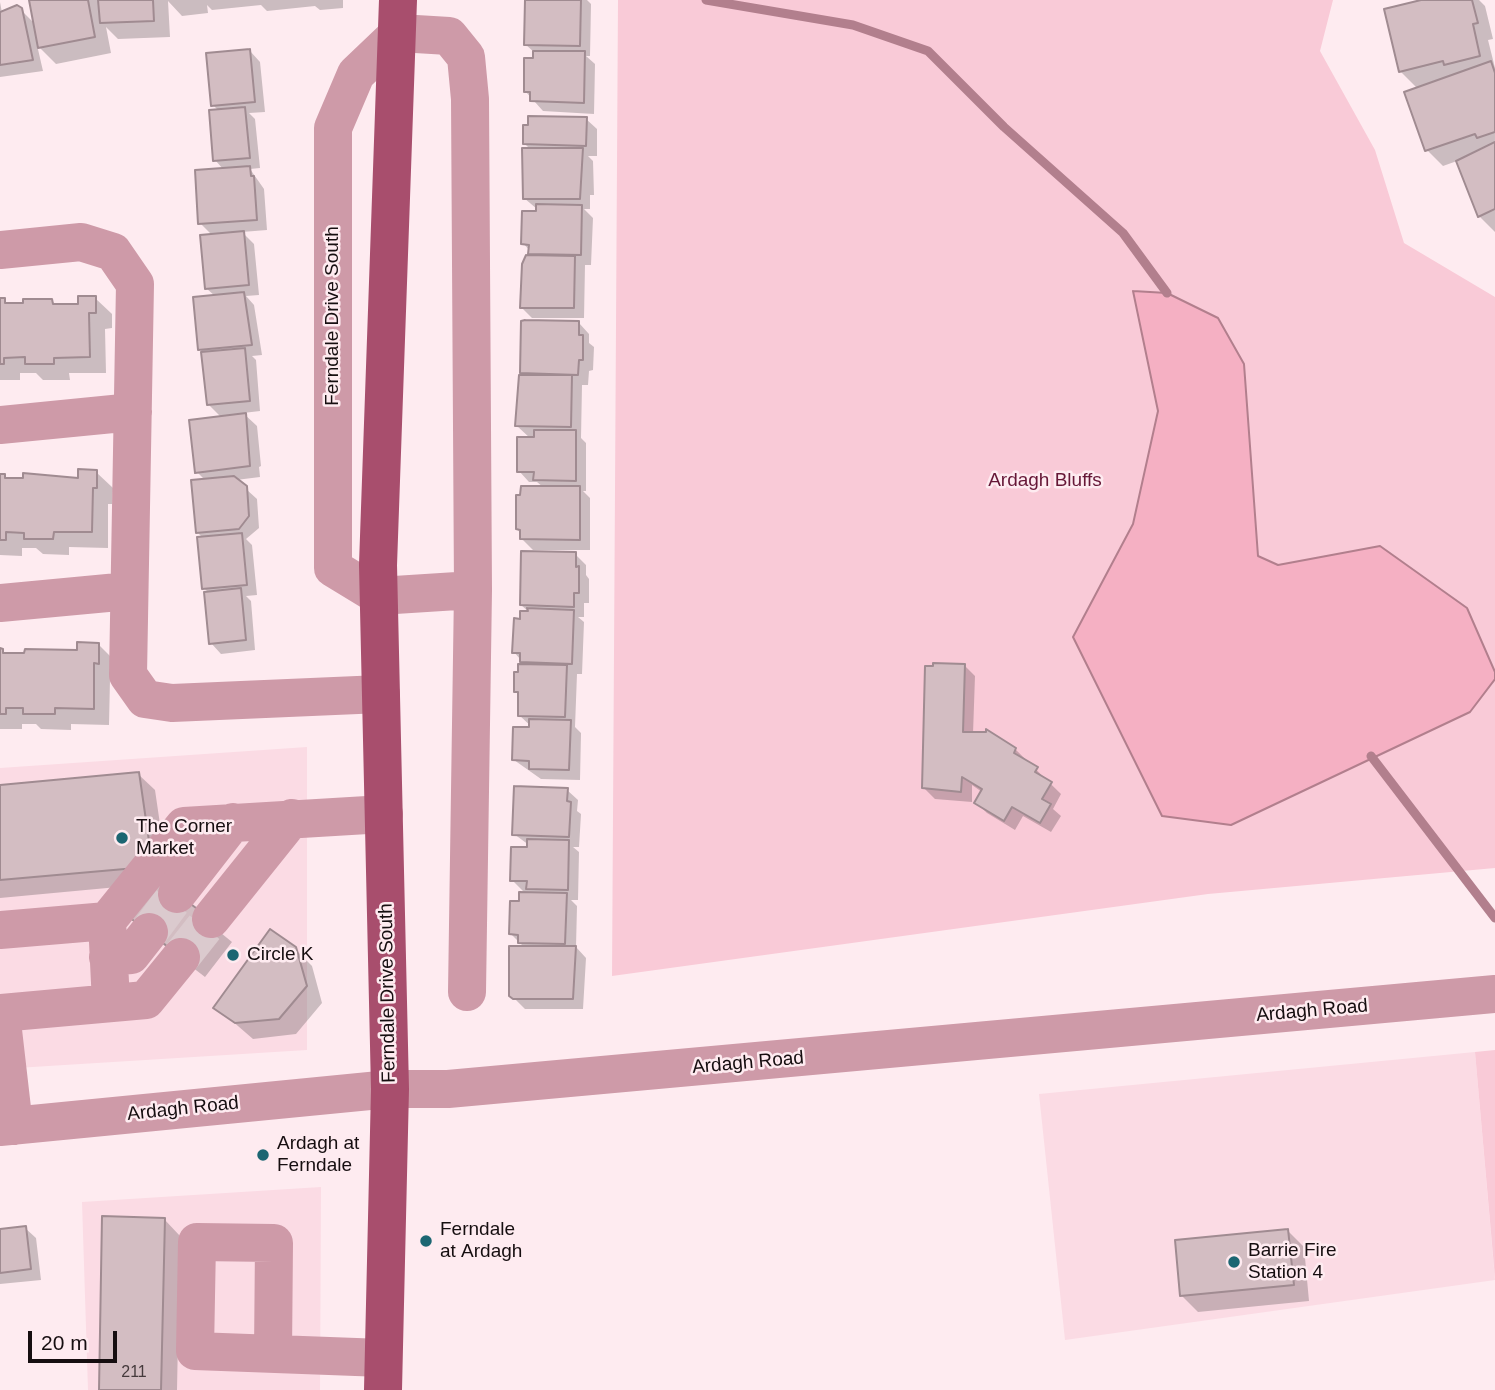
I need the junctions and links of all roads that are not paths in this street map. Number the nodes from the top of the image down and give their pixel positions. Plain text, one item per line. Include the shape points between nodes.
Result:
1 (399, 16) edge
2 (0, 250) edge
3 (133, 412) junction
4 (0, 425) edge
5 (473, 590) junction
6 (130, 591) junction
7 (379, 596) junction
8 (0, 603) edge
9 (381, 694) junction
10 (384, 814) junction
11 (292, 818) junction
12 (233, 822) junction
13 (177, 894) tunnel mouth
14 (211, 919) tunnel mouth
15 (0, 930) edge
16 (149, 932) tunnel mouth
17 (108, 939) junction
18 (181, 957) tunnel mouth
19 (467, 992) dead end
20 (1495, 995) edge
21 (111, 1003) junction
22 (1, 1013) edge
23 (390, 1089) junction
24 (7, 1126) edge
25 (273, 1353) dead end
26 (383, 1374) edge

1 - 5 street via 449,36 466,57
1 - 7 main road, Ferndale Drive South
1 - 7 street, Ferndale Drive South via 356,74 333,128 333,568
2 - 3 street via 81,242 113,252 135,284
3 - 4 street
3 - 6 street
5 - 7 street
5 - 19 street
6 - 8 street
6 - 9 street via 128,675 145,699 172,703
7 - 9 main road, Ferndale Drive South
9 - 10 main road, Ferndale Drive South
10 - 11 street
10 - 23 main road, Ferndale Drive South
11 - 12 street
11 - 14 street
12 - 13 street
12 - 17 street via 184,826
15 - 17 street
16 - 17 street via 131,956
17 - 21 street
18 - 21 street via 146,1000
20 - 23 street, Ardagh Road via 474,1087
21 - 22 street
22 - 24 street
23 - 24 street, Ardagh Road
23 - 26 main road, Ferndale Drive South
25 - 26 street

